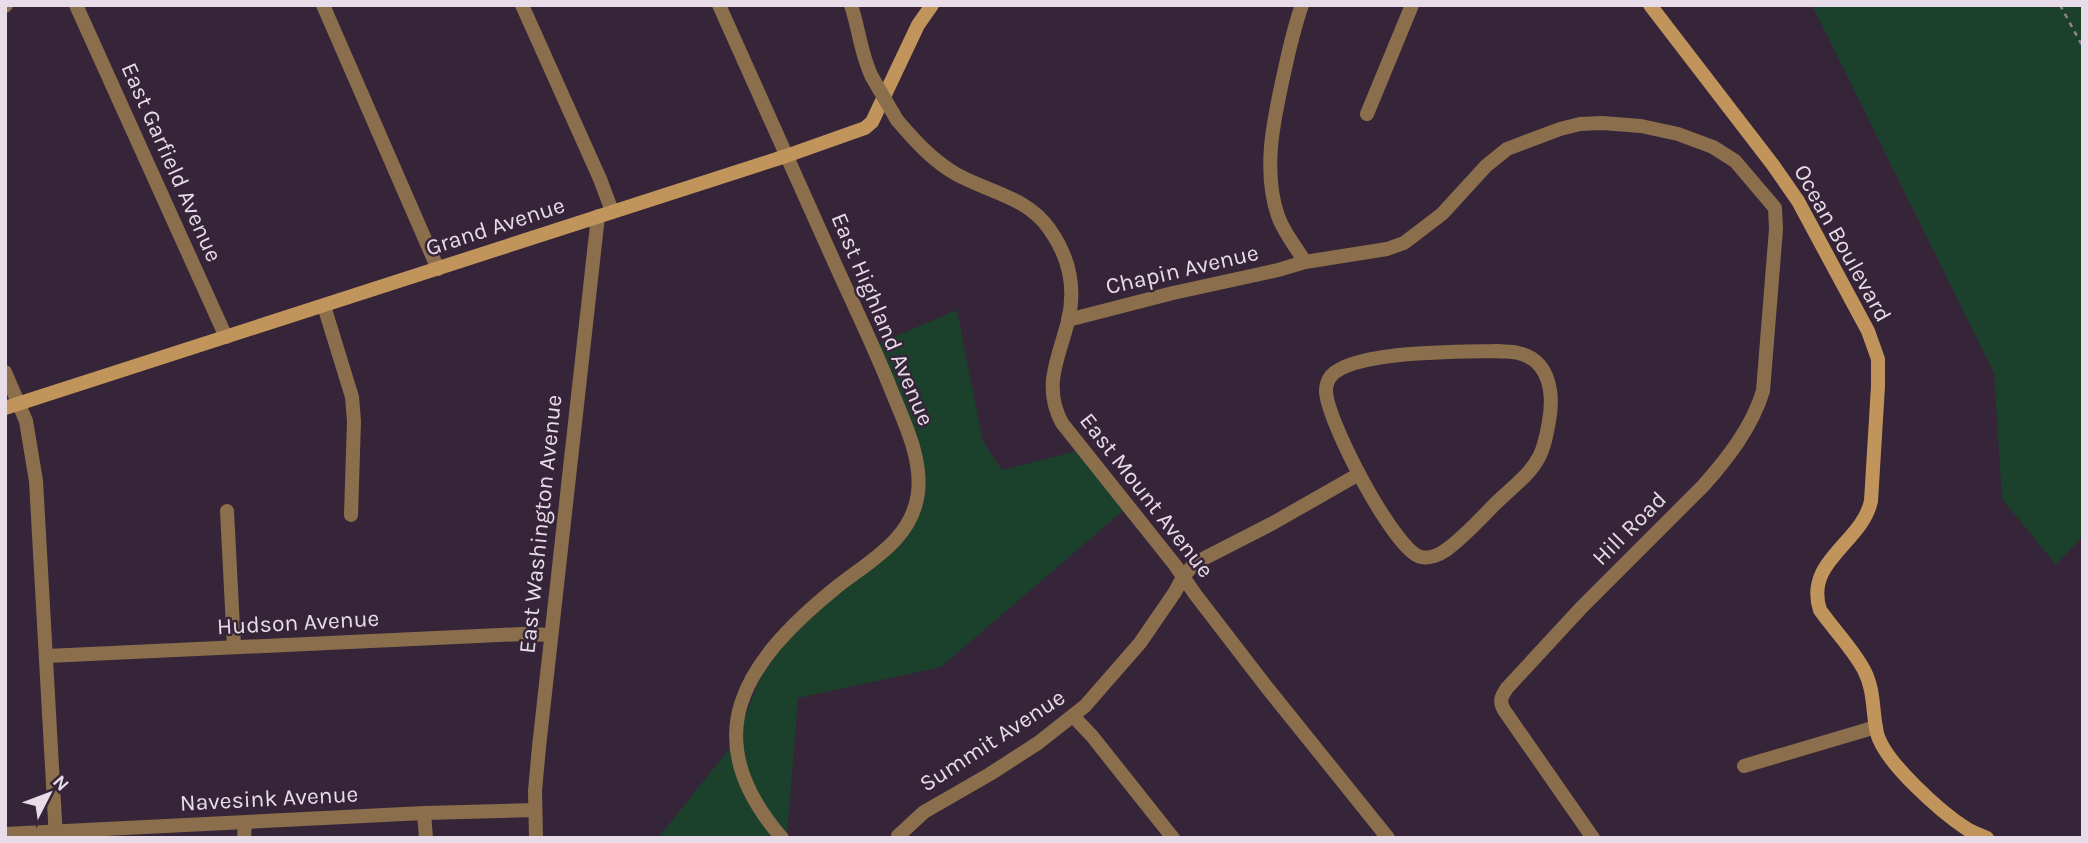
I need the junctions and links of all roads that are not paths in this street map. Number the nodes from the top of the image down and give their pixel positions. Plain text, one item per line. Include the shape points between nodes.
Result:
1 (76, 5) edge
2 (323, 5) edge
3 (523, 5) edge
4 (719, 5) edge
5 (851, 5) edge
6 (932, 5) edge
7 (1302, 5) edge
8 (1412, 5) edge
9 (1650, 5) edge
10 (1367, 114) dead end
11 (786, 156) junction
12 (1775, 208) joint
13 (612, 211) junction
14 (598, 216) junction
15 (1305, 262) junction
16 (439, 269) junction
17 (324, 306) junction
18 (1068, 320) junction
19 (226, 337) junction
20 (5, 372) edge
21 (12, 406) edge
22 (1359, 474) junction
23 (227, 511) dead end
24 (351, 515) dead end
25 (1183, 577) junction
26 (551, 635) junction
27 (234, 648) junction
28 (47, 656) junction
29 (1073, 716) junction
30 (1876, 727) junction
31 (1744, 766) dead end
32 (535, 810) junction
33 (424, 813) junction
34 (244, 830) edge
35 (5, 834) edge
36 (55, 835) edge
37 (776, 835) edge
38 (898, 836) edge
39 (426, 838) edge
40 (536, 838) edge
41 (1173, 838) edge
42 (1388, 838) edge
43 (1593, 838) edge
44 (1987, 838) edge

1 - 19 street, East Garfield Avenue
2 - 16 street
3 - 13 street
4 - 11 street, East Highland Avenue
5 - 18 street, East Mount Avenue, bridge via 872,77 897,120 925,152 957,175 1018,201 1043,220 1068,264
6 - 11 street, Grand Avenue via 872,122
7 - 15 street via 1278,102 1270,177 1278,217
8 - 10 street
9 - 30 street, Ocean Boulevard via 1797,201 1874,346 1878,386 1869,510 1826,565 1817,600 1864,670 1874,700
11 - 13 street, Grand Avenue
11 - 37 street, East Highland Avenue via 893,394 908,432 918,480 914,512 904,530 883,553 802,617 770,652 743,696 736,727 739,766 748,791
12 - 15 street, Chapin Avenue via 1735,161 1713,147 1641,126 1580,124 1507,149 1441,214 1404,243
12 - 43 street, Hill Road via 1763,391 1749,425 1703,486 1581,608 1501,697 1504,710
13 - 14 street, Grand Avenue
14 - 16 street, Grand Avenue
14 - 26 street, East Washington Avenue
15 - 18 street, Chapin Avenue
16 - 17 street, Grand Avenue
17 - 19 street, Grand Avenue
17 - 24 street via 352,397
18 - 25 street, East Mount Avenue via 1051,387 1057,414
19 - 21 street, Grand Avenue
20 - 21 street
21 - 28 street via 26,421 36,481
22 - 22 street via 1410,552 1419,557 1437,555 1456,542 1539,456 1550,414 1549,378 1525,355 1497,351 1378,358 1345,367 1332,375 1327,399
22 - 25 street, Summit Avenue via 1195,563
23 - 27 street
25 - 29 street, Summit Avenue via 1135,650
25 - 42 street, East Mount Avenue
26 - 27 street, Hudson Avenue
26 - 32 street, East Washington Avenue
27 - 28 street, Hudson Avenue
28 - 36 street
29 - 38 street, Summit Avenue via 990,774 924,812
29 - 41 street
30 - 31 street
30 - 44 street, Ocean Boulevard via 1883,748 1906,777 1967,829
32 - 33 street, Navesink Avenue
32 - 40 street, East Washington Avenue
33 - 34 street, Navesink Avenue
33 - 39 street
34 - 36 street, Navesink Avenue
35 - 36 street, Navesink Avenue

